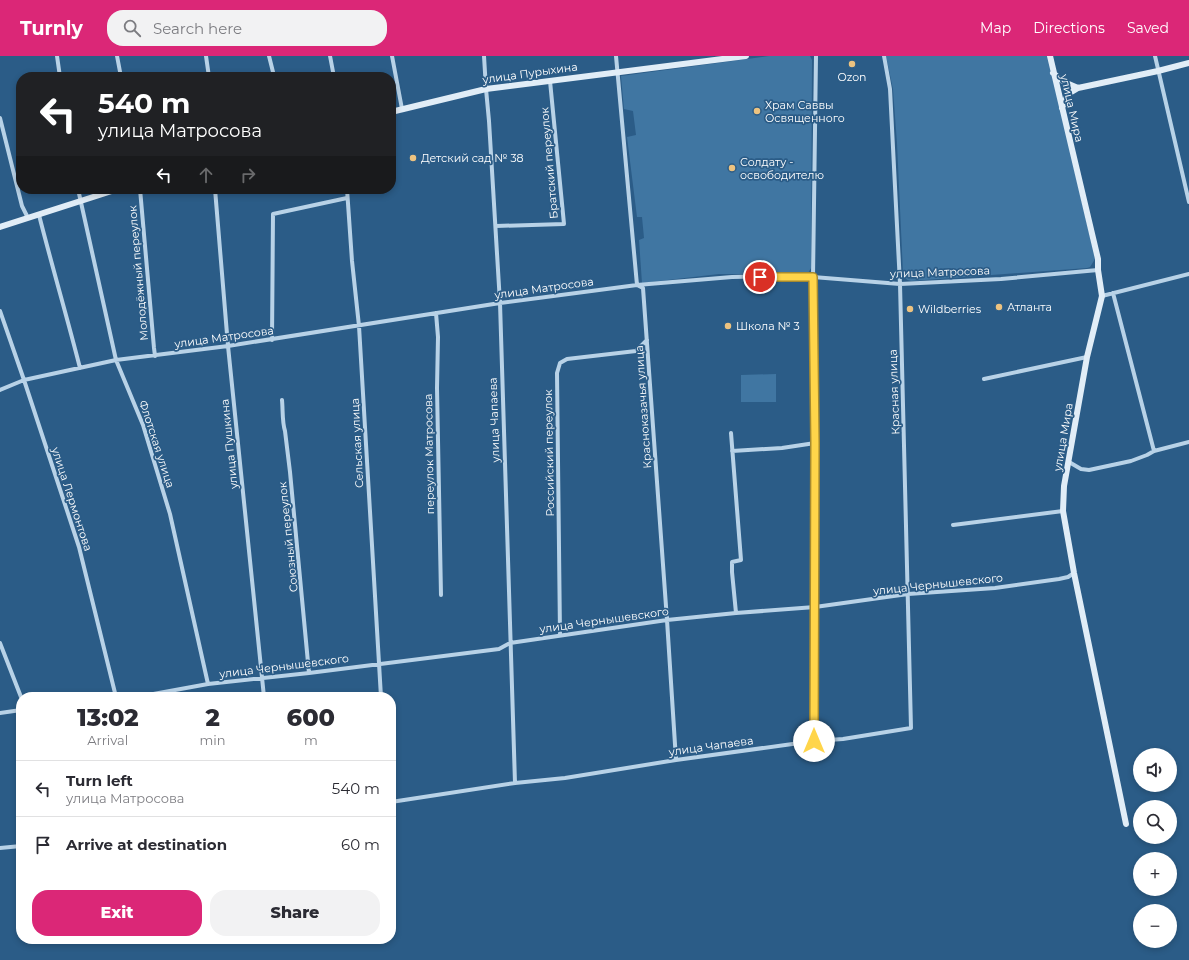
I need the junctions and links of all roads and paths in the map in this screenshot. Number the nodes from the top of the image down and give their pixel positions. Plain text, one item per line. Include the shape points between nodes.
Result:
1 (57, 56) edge
2 (117, 56) edge
3 (206, 56) edge
4 (269, 56) edge
5 (330, 56) edge
6 (392, 56) edge
7 (484, 56) edge
8 (616, 56) edge
9 (746, 56) edge
10 (816, 56) edge
11 (884, 56) edge
12 (1050, 56) edge
13 (1155, 56) edge
14 (714, 58) edge
15 (1189, 63) edge
16 (1158, 71) junction
17 (59, 72) edge
18 (120, 72) edge
19 (208, 72) edge
20 (273, 72) edge
21 (333, 72) edge
22 (395, 72) edge
23 (617, 72) junction
24 (1054, 72) junction
25 (396, 77) edge
26 (550, 80) junction
27 (1078, 88) junction
28 (486, 89) junction
29 (1062, 108) junction
30 (402, 109) junction
31 (396, 111) edge
32 (0, 118) edge
33 (16, 182) edge
34 (19, 194) edge
35 (79, 194) edge
36 (102, 194) edge
37 (140, 194) edge
38 (214, 194) edge
39 (347, 194) edge
40 (347, 198) junction
41 (80, 201) junction
42 (1189, 202) edge
43 (39, 215) junction
44 (28, 218) junction
45 (496, 226) junction
46 (0, 228) edge
47 (1098, 270) junction
48 (1189, 274) edge
49 (813, 277) junction
50 (900, 284) junction
51 (637, 285) junction
52 (1113, 293) junction
53 (1102, 296) junction
54 (500, 303) junction
55 (0, 311) edge
56 (436, 313) junction
57 (359, 326) junction
58 (272, 340) junction
59 (647, 340) junction
60 (228, 346) junction
61 (155, 356) junction
62 (1087, 357) junction
63 (116, 360) junction
64 (80, 368) junction
65 (984, 379) dead end
66 (24, 380) junction
67 (0, 390) edge
68 (282, 400) dead end
69 (731, 433) dead end
70 (1189, 442) edge
71 (815, 443) junction
72 (732, 451) junction
73 (1154, 451) junction
74 (1068, 462) junction
75 (1063, 511) junction
76 (953, 525) dead end
77 (1074, 573) junction
78 (908, 594) junction
79 (441, 595) dead end
80 (815, 607) junction
81 (736, 613) junction
82 (668, 620) junction
83 (560, 635) junction
84 (0, 643) edge
85 (510, 643) junction
86 (379, 664) junction
87 (309, 673) junction
88 (262, 678) junction
89 (208, 684) junction
90 (19, 692) edge
91 (115, 692) edge
92 (164, 692) edge
93 (263, 692) edge
94 (381, 692) edge
95 (16, 711) edge
96 (0, 713) edge
97 (911, 728) joint
98 (814, 741) junction
99 (676, 760) junction
100 (515, 784) junction
101 (396, 801) edge
102 (1126, 824) dead end
103 (16, 846) edge
104 (0, 848) edge

1 - 17 street
2 - 18 street
3 - 19 street
4 - 20 street
5 - 21 street
6 - 22 street
7 - 28 street, улица Чапаева
8 - 23 street, Красноказачья улица
9 - 14 street, улица Пурыхина
10 - 49 street
11 - 50 street, Красная улица via 890,89
12 - 24 street, улица Мира
13 - 16 street
14 - 23 street, улица Пурыхина
15 - 16 street
16 - 27 street
16 - 42 street
23 - 26 street, улица Пурыхина
23 - 51 street, Красноказачья улица
24 - 27 street via 1064,82
24 - 29 street, улица Мира
25 - 30 street
26 - 28 street, улица Пурыхина
26 - 45 street, Братский переулок via 564,224
27 - 29 street via 1068,94
28 - 30 street, улица Пурыхина
28 - 45 street, улица Чапаева
29 - 47 street, улица Мира via 1098,258
30 - 31 street, улица Пурыхина
32 - 33 street
34 - 44 street
35 - 41 street, Флотская улица
36 - 41 street
37 - 61 street, Молодёжный переулок
38 - 60 street, улица Пушкина
39 - 40 street, Сельская улица
40 - 57 street, Сельская улица
40 - 58 street via 273,214
41 - 43 street
41 - 63 street, Флотская улица
43 - 44 street
43 - 64 street
44 - 46 street
45 - 54 street, улица Чапаева
47 - 50 street, улица Матросова via 1001,279
47 - 53 street, улица Мира
48 - 52 street
49 - 50 street, улица Матросова
49 - 51 street, улица Матросова via 732,277
49 - 71 street
50 - 78 street, Красная улица
51 - 54 street, улица Матросова
51 - 59 street, Красноказачья улица via 643,288
52 - 53 street
52 - 73 street
53 - 62 street, улица Мира
54 - 56 street, улица Матросова
54 - 85 street, улица Чапаева
55 - 66 street, улица Лермонтова
56 - 57 street, улица Матросова
56 - 79 street, переулок Матросова
57 - 58 street, улица Матросова
57 - 86 street, Сельская улица
58 - 60 street, улица Матросова
59 - 82 street, Красноказачья улица
59 - 83 street, Российский переулок via 636,351 566,359 560,364 557,373
60 - 61 street, улица Матросова
60 - 88 street, улица Пушкина
61 - 63 street, улица Матросова
62 - 65 street
62 - 74 street, улица Мира
63 - 64 street, улица Матросова
63 - 89 street, Флотская улица via 143,425 170,514
64 - 66 street, улица Матросова
66 - 67 street, улица Матросова
66 - 91 street, улица Лермонтова via 79,547
68 - 87 street, Союзный переулок
69 - 72 street
70 - 73 street
71 - 72 street
71 - 80 street
72 - 81 street via 741,560 732,562
73 - 74 street via 1131,460 1089,470
74 - 75 street, улица Мира
75 - 76 street
75 - 77 street, улица Мира
77 - 78 street, улица Чернышевского via 1059,580 995,588
77 - 102 street, улица Мира
78 - 80 street, улица Чернышевского
78 - 97 street, Красная улица
80 - 81 street, улица Чернышевского
80 - 98 street
81 - 82 street, улица Чернышевского
82 - 83 street, улица Чернышевского
82 - 99 street, Красноказачья улица
83 - 85 street, улица Чернышевского
84 - 90 street
85 - 86 street, улица Чернышевского via 499,649
85 - 100 street, улица Чапаева
86 - 87 street, улица Чернышевского
86 - 94 street, Сельская улица
87 - 88 street, улица Чернышевского
88 - 89 street, улица Чернышевского
88 - 93 street, улица Пушкина
89 - 92 street, улица Чернышевского
95 - 96 street
97 - 98 street, улица Чапаева
98 - 99 street, улица Чапаева
99 - 100 street, улица Чапаева
100 - 101 street, улица Чапаева
103 - 104 street

